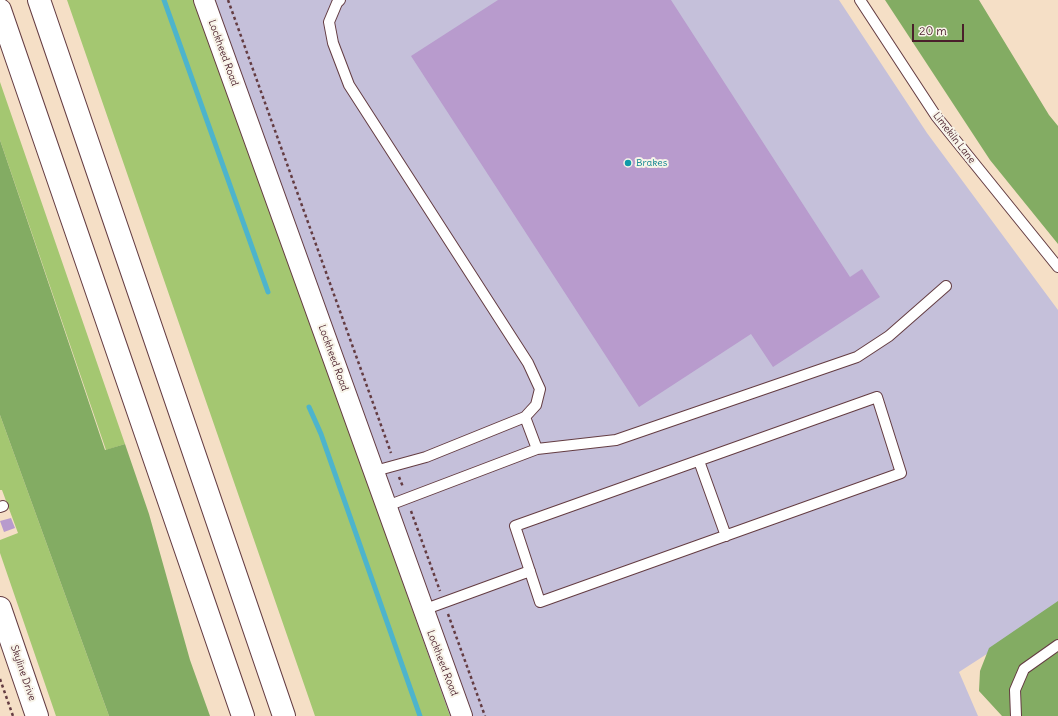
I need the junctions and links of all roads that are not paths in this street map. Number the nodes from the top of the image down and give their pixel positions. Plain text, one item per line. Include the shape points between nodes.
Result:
1 (39, 0) edge
2 (204, 0) edge
3 (340, 0) edge
4 (860, 0) edge
5 (0, 10) edge
6 (1058, 268) edge
7 (946, 286) dead end
8 (526, 417) junction
9 (537, 449) junction
10 (698, 461) junction
11 (375, 471) junction
12 (387, 506) junction
13 (726, 536) junction
14 (530, 571) junction
15 (0, 608) edge
16 (423, 610) junction
17 (1058, 645) edge
18 (37, 716) edge
19 (243, 716) edge
20 (284, 716) edge
21 (462, 716) edge
22 (1016, 716) edge

1 - 20 main road
2 - 11 street, Lockheed Road
3 - 8 lane via 329,22 333,43 349,85 528,363 540,389 536,405
4 - 6 lane, Limekiln Lane via 936,116
5 - 19 main road
7 - 9 lane via 889,336 857,357 616,440
8 - 9 lane
8 - 11 lane via 426,457
9 - 12 lane
10 - 13 lane
10 - 13 lane via 877,397 901,474
10 - 14 lane via 516,526
11 - 12 street, Lockheed Road
12 - 16 street, Lockheed Road
13 - 14 lane via 540,602
14 - 16 lane
15 - 18 main road, Skyline Drive
16 - 21 street, Lockheed Road
17 - 22 lane via 1024,669 1015,690

